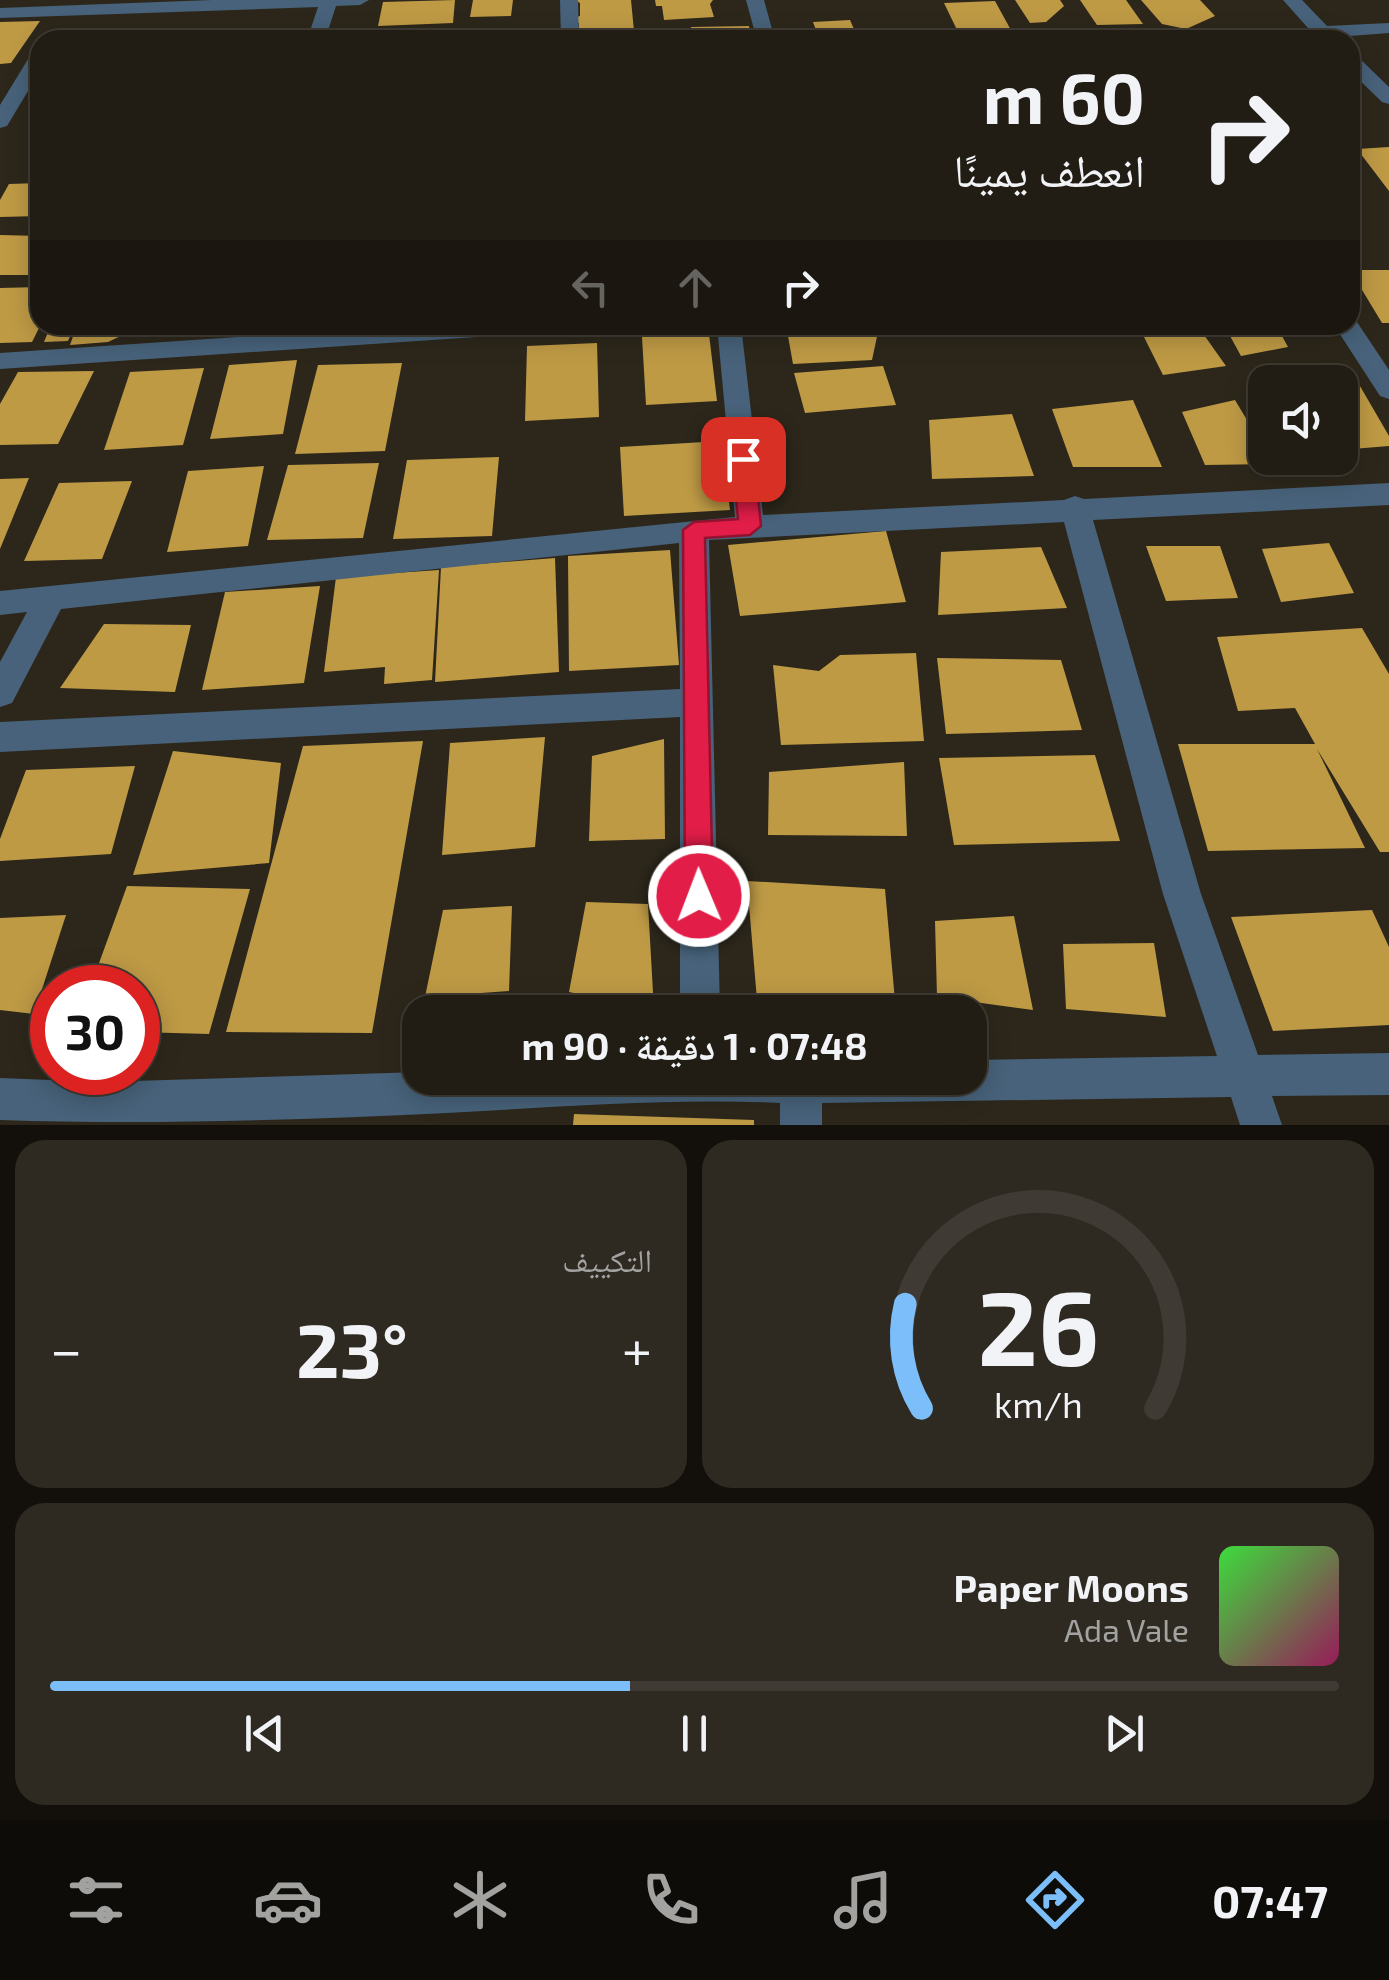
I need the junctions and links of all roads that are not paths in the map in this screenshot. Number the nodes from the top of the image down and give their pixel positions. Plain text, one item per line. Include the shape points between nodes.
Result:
1 (360, 0) edge
2 (569, 0) edge
3 (756, 0) edge
4 (1292, 0) edge
5 (269, 2) edge
6 (328, 2) edge
7 (11, 9) edge
8 (1389, 28) edge
9 (319, 30) edge
10 (570, 30) edge
11 (764, 30) edge
12 (1320, 30) edge
13 (1360, 32) edge
14 (1360, 70) edge
15 (30, 72) edge
16 (1389, 98) edge
17 (0, 122) edge
18 (247, 335) edge
19 (730, 335) edge
20 (1353, 335) edge
21 (218, 336) edge
22 (0, 362) edge
23 (1389, 390) edge
24 (1389, 494) edge
25 (1075, 507) junction
26 (750, 526) junction
27 (694, 530) junction
28 (51, 598) junction
29 (0, 603) edge
30 (0, 693) edge
31 (697, 702) junction
32 (0, 737) edge
33 (700, 995) edge
34 (1389, 1074) edge
35 (1247, 1076) junction
36 (987, 1080) edge
37 (506, 1095) edge
38 (801, 1095) edge
39 (0, 1100) edge
40 (322, 1111) edge
41 (801, 1125) edge
42 (1261, 1125) edge

1 - 6 street
2 - 10 street
3 - 11 street
4 - 12 street
5 - 6 street
5 - 7 street via 63,18
6 - 9 street
8 - 13 street
14 - 16 street
15 - 17 street
18 - 21 street
19 - 26 street
20 - 23 street
21 - 22 street
24 - 25 street
25 - 26 street
25 - 35 street via 1182,894
26 - 27 street
27 - 28 street
27 - 31 street
28 - 29 street
28 - 30 street
31 - 32 street
31 - 33 street
34 - 35 street
35 - 36 street
35 - 42 street
37 - 40 street
38 - 41 street
39 - 40 street

